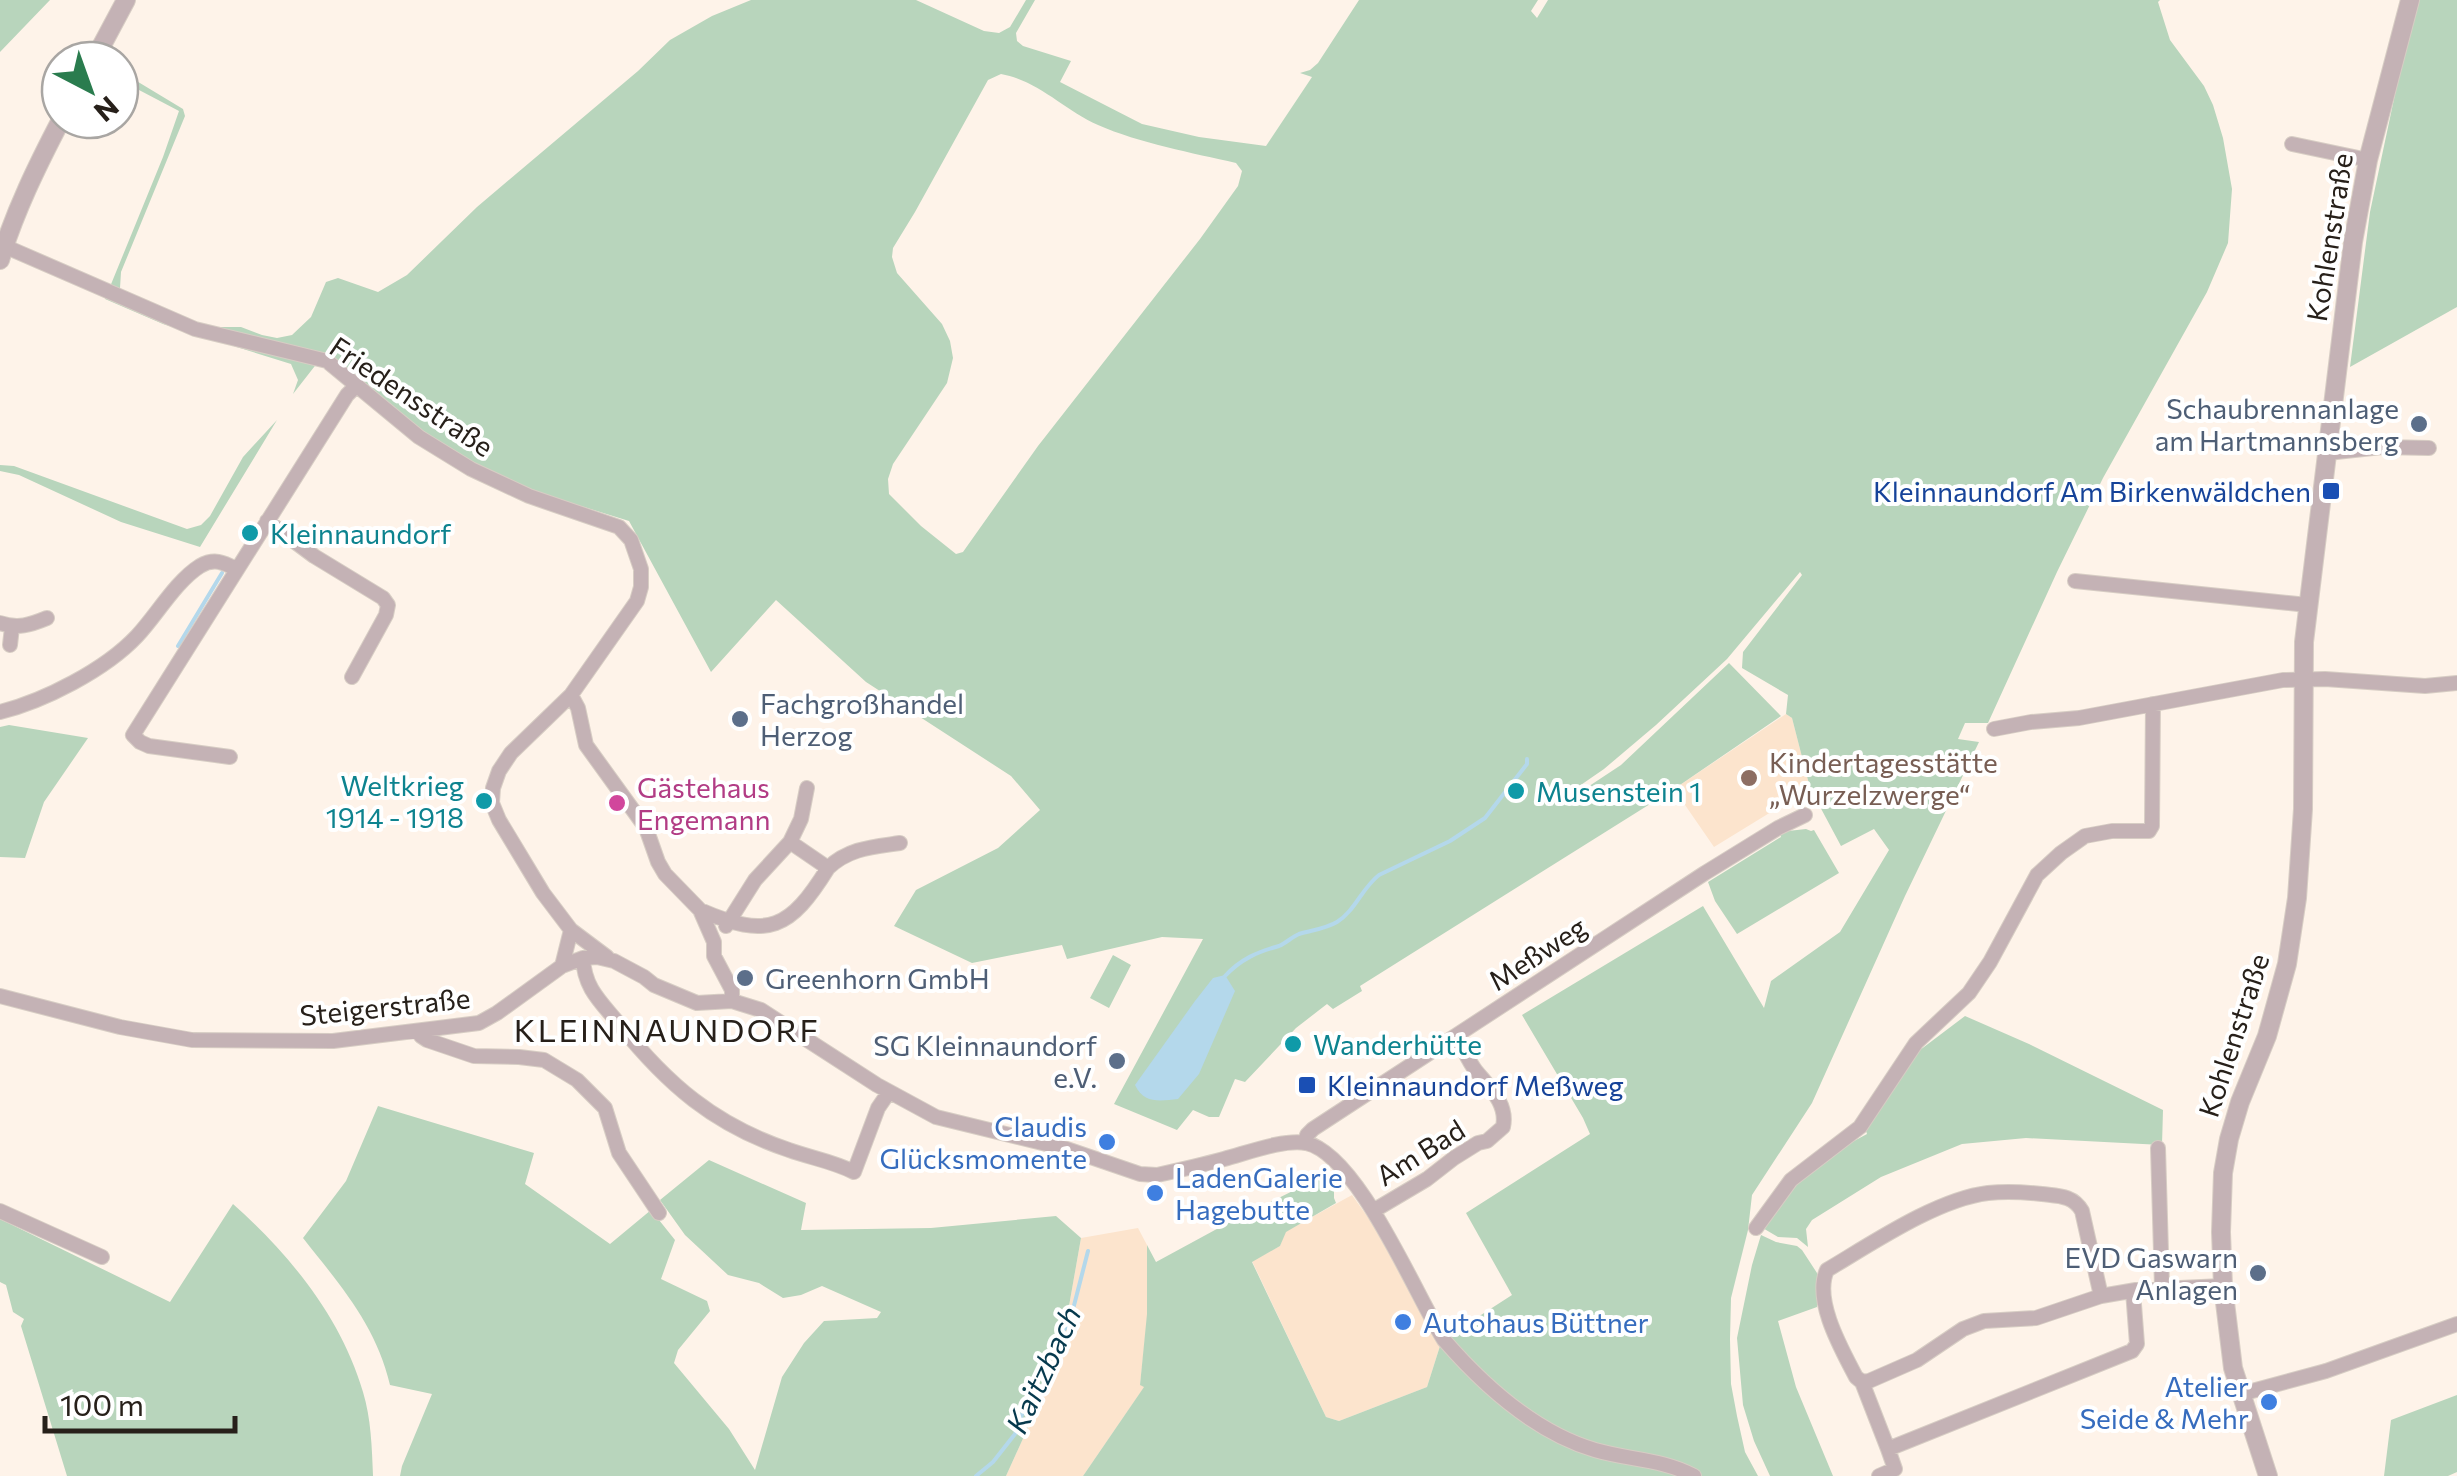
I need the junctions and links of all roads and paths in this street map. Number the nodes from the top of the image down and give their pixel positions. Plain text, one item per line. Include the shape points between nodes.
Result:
1 (126, 0) edge
2 (2410, 0) edge
3 (105, 40) edge
4 (50, 140) edge
5 (2292, 144) dead end
6 (2368, 160) junction
7 (2, 253) edge
8 (357, 385) junction
9 (2429, 448) dead end
10 (2327, 453) junction
11 (267, 521) junction
12 (236, 569) junction
13 (2075, 581) dead end
14 (2308, 606) junction
15 (46, 618) dead end
16 (6, 625) edge
17 (10, 645) dead end
18 (352, 677) dead end
19 (2302, 680) junction
20 (2457, 683) edge
21 (571, 695) junction
22 (2153, 704) junction
23 (0, 712) edge
24 (1994, 729) dead end
25 (230, 757) dead end
26 (808, 788) dead end
27 (1805, 815) dead end
28 (790, 842) junction
29 (900, 843) dead end
30 (828, 868) junction
31 (700, 910) junction
32 (728, 922) junction
33 (571, 930) junction
34 (714, 942) junction
35 (583, 958) junction
36 (612, 961) junction
37 (562, 966) junction
38 (0, 996) edge
39 (732, 1001) junction
40 (421, 1031) junction
41 (1456, 1036) junction
42 (888, 1092) junction
43 (1305, 1143) junction
44 (2158, 1148) dead end
45 (0, 1210) edge
46 (1374, 1211) junction
47 (660, 1213) dead end
48 (1756, 1228) dead end
49 (102, 1257) dead end
50 (2223, 1286) junction
51 (2162, 1287) junction
52 (2133, 1291) junction
53 (2101, 1296) junction
54 (2457, 1324) edge
55 (1862, 1382) junction
56 (2241, 1394) junction
57 (1888, 1449) junction
58 (1694, 1476) edge
59 (1879, 1476) edge
60 (2268, 1476) edge

1 - 3 street
2 - 6 street, Kohlenstraße
4 - 7 street
5 - 6 street
6 - 10 street, Kohlenstraße
7 - 8 street, Friedensstraße via 195,329 319,357
8 - 11 street
8 - 21 street, Friedensstraße via 470,469 619,526 630,540 641,569 637,601
9 - 10 street
10 - 14 street, Kohlenstraße
11 - 12 street
11 - 18 street via 388,605
12 - 23 street via 213,560 201,565 113,656 75,681
12 - 25 street via 133,735 149,746
13 - 14 street
14 - 19 street, Kohlenstraße
15 - 16 street
16 - 17 street
19 - 20 street
19 - 22 street
19 - 50 street, Kohlenstraße via 2297,898 2268,1036 2235,1099 2223,1173
21 - 31 street via 586,745 646,828 665,874
21 - 33 street, Friedensstraße via 511,753 498,771 492,803
22 - 24 street
22 - 48 street via 2149,832 2084,836 2036,875 1970,993 1916,1043 1860,1127 1790,1180
26 - 28 street
27 - 41 street, Meßweg
28 - 30 street
28 - 32 street
29 - 30 street via 850,852
30 - 32 street via 808,900 782,921 760,927
31 - 32 street
31 - 34 street
32 - 34 street
33 - 36 street, Friedensstraße
33 - 37 street
34 - 39 street
35 - 36 street, Steigerstraße
35 - 37 street, Steigerstraße
35 - 42 street via 589,988 660,1072 712,1114 752,1135 854,1172
36 - 39 street, Steigerstraße via 696,1003
37 - 40 street, Steigerstraße via 484,1021
38 - 40 street, Steigerstraße via 192,1040 332,1041
39 - 42 street, Steigerstraße via 761,1010
40 - 47 street via 427,1040 474,1056 544,1060 577,1080 605,1108 619,1152
41 - 43 street, Meßweg via 1313,1129
41 - 46 street, Am Bad via 1501,1104 1504,1127
42 - 43 street, Steigerstraße via 936,1118 1140,1174
43 - 46 street via 1343,1170
44 - 51 street
45 - 49 street
46 - 58 street via 1444,1340 1501,1396 1548,1431
50 - 51 street
50 - 56 street, Kohlenstraße
51 - 52 street
52 - 53 street
52 - 57 street via 2132,1351
53 - 55 street via 2036,1318 1984,1321
53 - 55 street via 2082,1211 2069,1197 1986,1193 1956,1201 1827,1270 1832,1330
54 - 56 street
55 - 57 street
56 - 60 street, Kohlenstraße
57 - 59 street via 1895,1469

